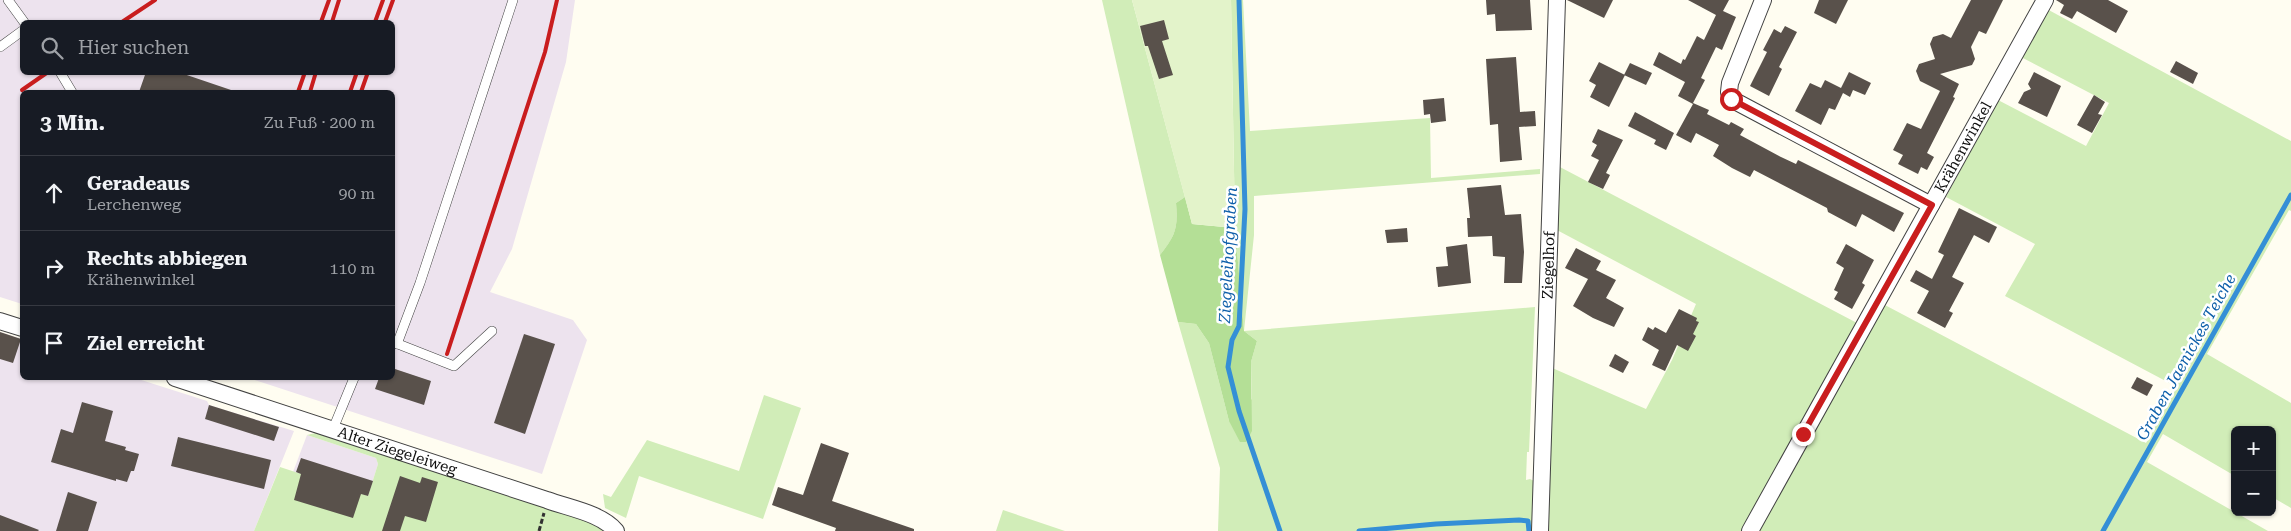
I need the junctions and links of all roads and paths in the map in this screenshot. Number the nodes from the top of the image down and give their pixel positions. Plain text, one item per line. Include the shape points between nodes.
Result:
1 (8, 0) edge
2 (512, 0) edge
3 (1558, 0) edge
4 (1763, 0) edge
5 (2045, 0) edge
6 (23, 20) edge
7 (20, 32) edge
8 (0, 47) edge
9 (62, 75) edge
10 (71, 90) edge
11 (1932, 205) junction
12 (0, 321) edge
13 (20, 327) edge
14 (492, 331) dead end
15 (395, 343) edge
16 (181, 380) edge
17 (353, 380) edge
18 (333, 428) junction
19 (616, 531) edge
20 (1540, 531) edge
21 (1750, 531) edge

1 - 6 lane
2 - 15 lane via 420,284
3 - 20 street, Ziegelhof
4 - 11 street via 1730,83 1731,99
5 - 11 street, Krähenwinkel
7 - 8 lane
9 - 10 lane
11 - 21 street, Krähenwinkel
12 - 13 street
14 - 15 lane via 454,366
16 - 18 street, Alter Ziegeleiweg
17 - 18 lane
18 - 19 street, Alter Ziegeleiweg via 601,519

